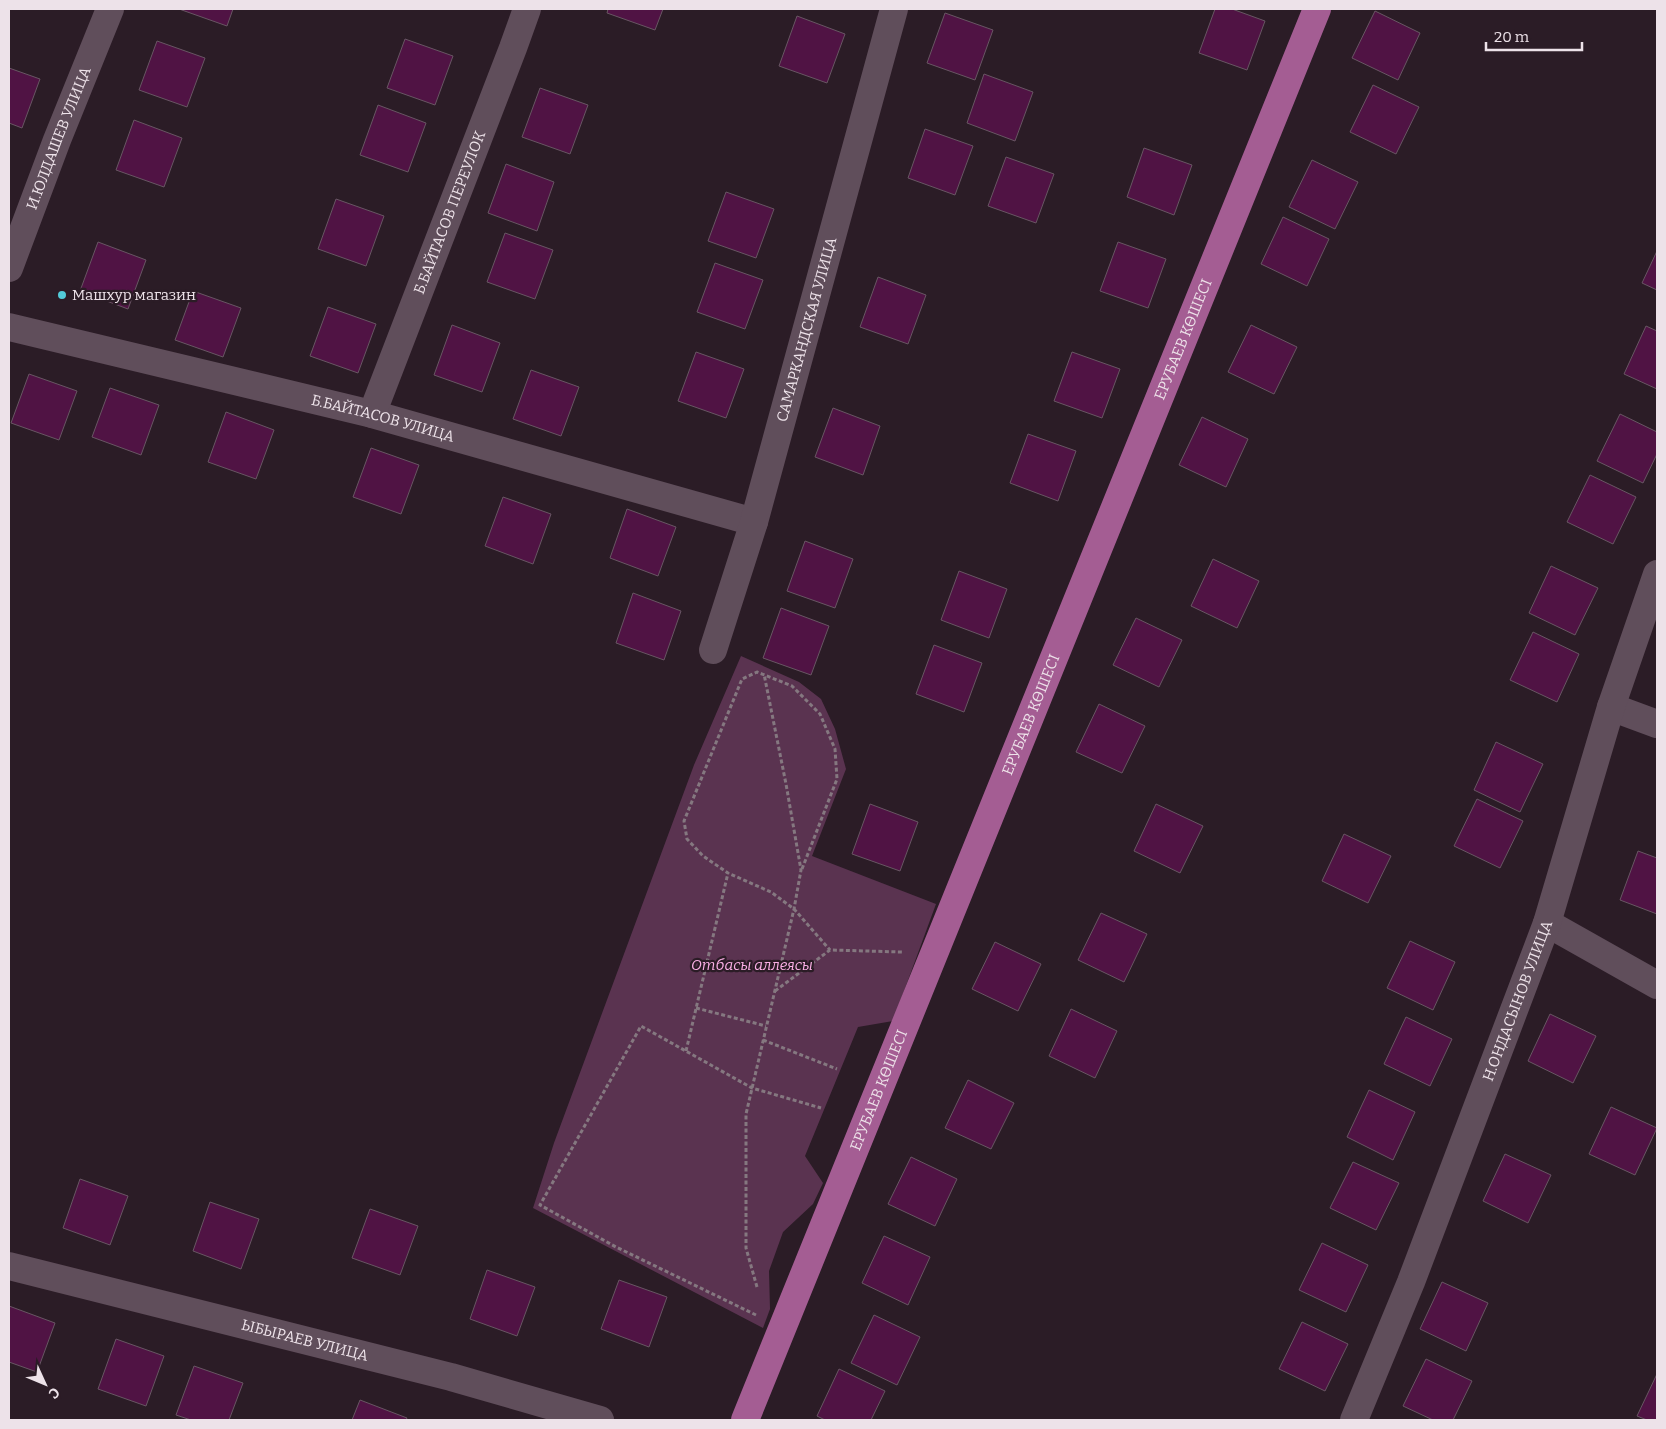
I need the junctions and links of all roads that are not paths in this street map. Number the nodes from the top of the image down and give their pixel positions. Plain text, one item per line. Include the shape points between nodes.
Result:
1 (110, 9) edge
2 (527, 9) edge
3 (894, 9) edge
4 (1317, 9) edge
5 (9, 268) edge
6 (9, 327) edge
7 (372, 414) junction
8 (754, 522) junction
9 (1657, 574) edge
10 (713, 650) dead end
11 (1611, 707) junction
12 (1657, 724) edge
13 (1546, 922) junction
14 (1657, 985) edge
15 (9, 1266) edge
16 (600, 1420) edge
17 (745, 1420) edge
18 (1354, 1420) edge

1 - 5 street, И.ЮЛДАШЕВ УЛИЦА
2 - 7 street, Б.БАЙТАСОВ ПЕРЕУЛОК
3 - 8 street, САМАРКАНДСКАЯ УЛИЦА
4 - 17 main road, ЕРУБАЕВ КӨШЕСІ
6 - 7 street, Б.БАЙТАСОВ УЛИЦА
7 - 8 street, Б.БАЙТАСОВ УЛИЦА
8 - 10 street, САМАРКАНДСКАЯ УЛИЦА
9 - 11 street, Н.ОНДАСЫНОВ УЛИЦА
11 - 12 street
11 - 13 street, Н.ОНДАСЫНОВ УЛИЦА
13 - 14 street
13 - 18 street, Н.ОНДАСЫНОВ УЛИЦА via 1411,1282
15 - 16 street, ЫБЫРАЕВ УЛИЦА via 451,1377

